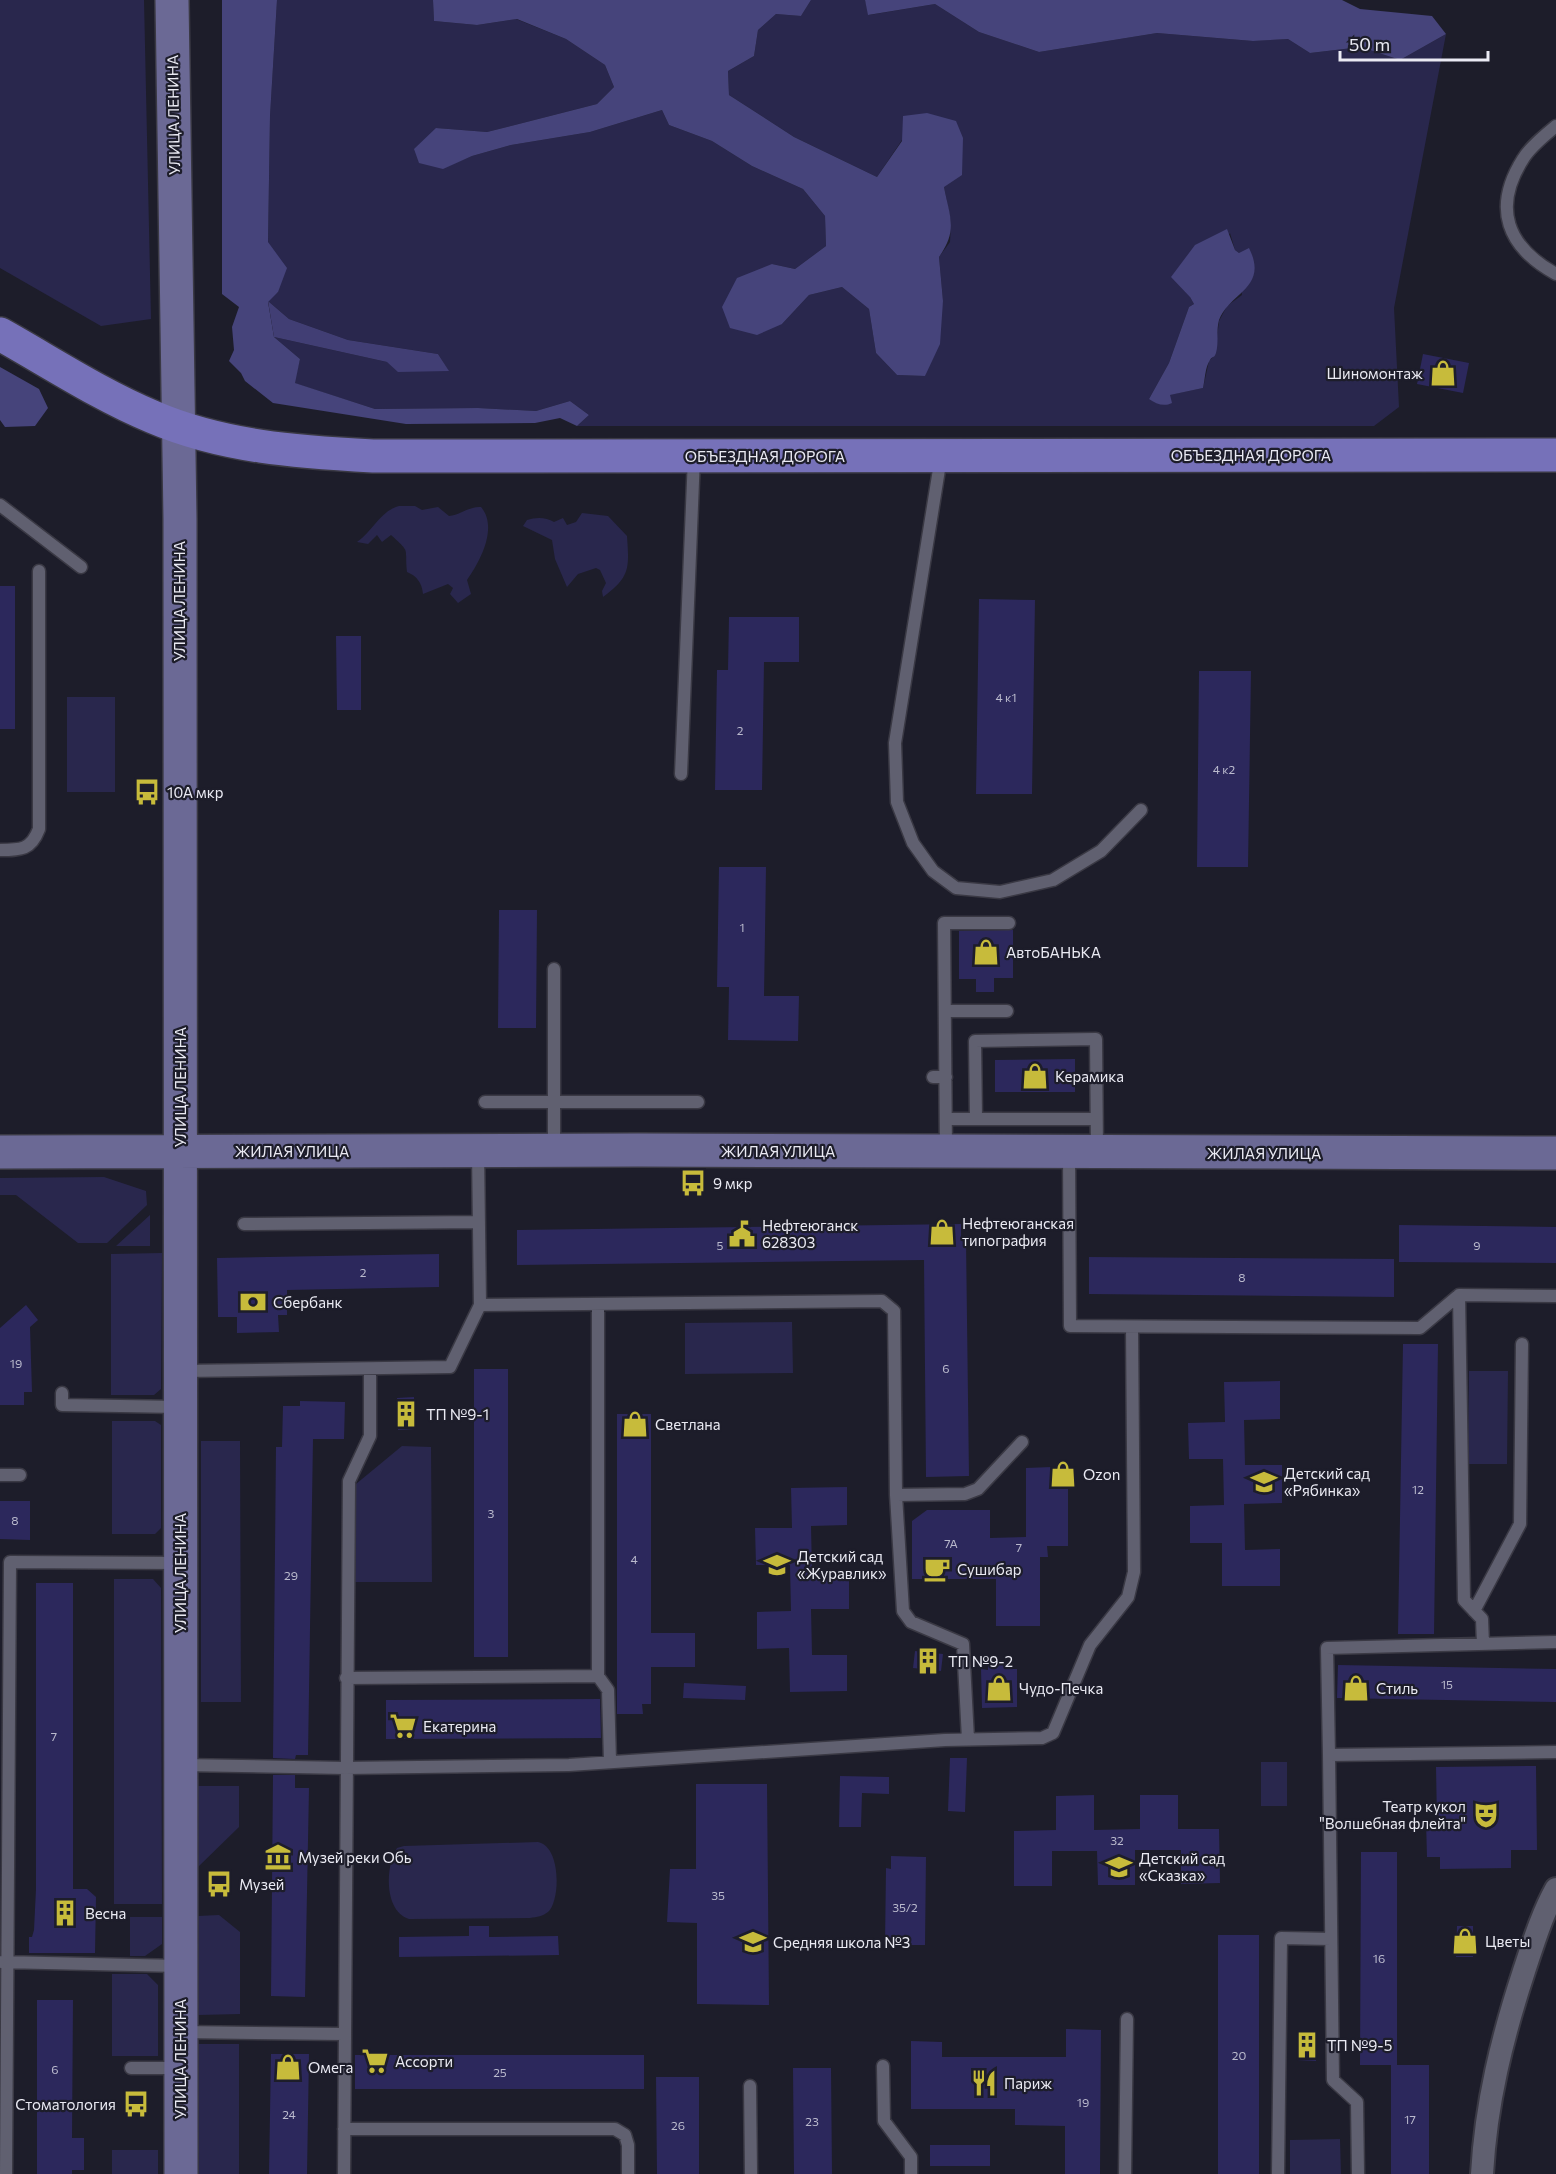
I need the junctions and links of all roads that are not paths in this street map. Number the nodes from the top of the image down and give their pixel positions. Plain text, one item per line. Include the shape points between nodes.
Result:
1 (172, 0) edge
2 (1556, 126) edge
3 (1556, 274) edge
4 (0, 334) edge
5 (177, 426) junction
6 (1556, 455) edge
7 (694, 456) junction
8 (941, 456) junction
9 (0, 505) edge
10 (81, 567) dead end
11 (39, 570) dead end
12 (681, 774) dead end
13 (1141, 810) dead end
14 (0, 850) edge
15 (1009, 923) dead end
16 (554, 969) dead end
17 (945, 1011) junction
18 (1007, 1011) dead end
19 (485, 1102) dead end
20 (554, 1102) junction
21 (698, 1102) dead end
22 (946, 1119) junction
23 (976, 1119) junction
24 (1096, 1119) junction
25 (478, 1150) junction
26 (554, 1150) junction
27 (0, 1152) edge
28 (180, 1152) junction
29 (946, 1152) junction
30 (1083, 1153) junction
31 (1556, 1153) edge
32 (479, 1222) junction
33 (244, 1224) dead end
34 (1459, 1295) junction
35 (1556, 1296) edge
36 (598, 1304) junction
37 (480, 1305) junction
38 (1070, 1326) junction
39 (1132, 1327) junction
40 (1067, 1339) dead end
41 (1522, 1344) dead end
42 (370, 1369) junction
43 (180, 1371) junction
44 (62, 1393) dead end
45 (180, 1407) junction
46 (1022, 1442) dead end
47 (0, 1475) edge
48 (20, 1475) dead end
49 (896, 1495) junction
50 (180, 1563) junction
51 (5, 1570) edge
52 (1474, 1611) junction
53 (1556, 1642) edge
54 (1483, 1644) junction
55 (598, 1676) junction
56 (346, 1678) junction
57 (968, 1738) junction
58 (1556, 1752) edge
59 (1329, 1755) junction
60 (610, 1761) junction
61 (180, 1765) junction
62 (345, 1768) junction
63 (1556, 1889) edge
64 (1331, 1939) junction
65 (4, 1962) edge
66 (180, 1966) junction
67 (4, 1988) edge
68 (1127, 2019) dead end
69 (180, 2032) junction
70 (344, 2034) junction
71 (3, 2057) edge
72 (883, 2066) dead end
73 (131, 2068) dead end
74 (180, 2068) junction
75 (750, 2086) dead end
76 (345, 2129) junction
77 (6, 2174) edge
78 (181, 2174) edge
79 (344, 2174) edge
80 (628, 2174) edge
81 (751, 2174) edge
82 (911, 2174) edge
83 (1125, 2174) edge
84 (1278, 2174) edge
85 (1358, 2174) edge
86 (1482, 2174) edge

1 - 5 main road, УЛИЦА ЛЕНИНА
2 - 3 lane via 1523,158 1510,187 1506,221 1519,246 1540,266
4 - 5 main road, ОБЪЕЗДНАЯ ДОРОГА via 127,405
5 - 7 main road, ОБЪЕЗДНАЯ ДОРОГА via 241,444 307,453
5 - 28 main road, УЛИЦА ЛЕНИНА
6 - 8 main road, ОБЪЕЗДНАЯ ДОРОГА
7 - 8 main road, ОБЪЕЗДНАЯ ДОРОГА
7 - 12 lane
8 - 13 lane via 895,743 897,802 913,843 933,871 956,888 1000,891 1053,880 1101,852
9 - 10 lane
11 - 14 lane via 39,829 34,843 24,850
15 - 17 lane via 944,923
16 - 20 lane
17 - 18 lane
17 - 22 lane via 939,1077
19 - 20 lane
20 - 21 lane
20 - 26 lane
22 - 23 lane
22 - 29 lane
23 - 24 lane
23 - 24 lane via 975,1041 1096,1039
24 - 30 lane
25 - 26 main road, ЖИЛАЯ УЛИЦА
25 - 28 main road, ЖИЛАЯ УЛИЦА
25 - 32 lane
26 - 29 main road, ЖИЛАЯ УЛИЦА
27 - 28 main road, ЖИЛАЯ УЛИЦА
28 - 43 main road, УЛИЦА ЛЕНИНА
29 - 30 main road, ЖИЛАЯ УЛИЦА
30 - 31 main road, ЖИЛАЯ УЛИЦА
30 - 38 lane
32 - 33 lane
32 - 37 lane
34 - 35 lane
34 - 39 lane via 1420,1328
34 - 52 lane via 1464,1600
36 - 37 lane
36 - 49 lane via 882,1301 894,1311
36 - 55 lane
37 - 42 lane via 450,1367
38 - 39 lane
38 - 40 lane
39 - 57 lane via 1134,1572 1128,1597 1090,1645 1053,1733 1042,1738
41 - 52 lane via 1520,1524
42 - 43 lane
42 - 56 lane via 370,1436 349,1482
43 - 45 main road, УЛИЦА ЛЕНИНА
44 - 45 lane via 62,1406
45 - 50 main road, УЛИЦА ЛЕНИНА
46 - 49 lane via 978,1489 965,1494
47 - 48 lane
49 - 57 lane via 903,1611 911,1622 963,1644
50 - 51 lane via 10,1562
50 - 61 main road, УЛИЦА ЛЕНИНА
51 - 65 lane
52 - 54 lane via 1482,1619
53 - 54 lane
54 - 59 lane via 1327,1648
55 - 56 lane
55 - 60 lane via 608,1690
56 - 62 lane
57 - 60 lane
58 - 59 lane
59 - 64 lane
60 - 62 lane
61 - 62 lane
61 - 66 main road, УЛИЦА ЛЕНИНА
62 - 70 lane
63 - 86 street via 1509,2016 1492,2084
64 - 84 lane via 1281,1938
64 - 85 lane via 1333,2080 1357,2102
65 - 66 lane
65 - 67 lane
66 - 69 main road, УЛИЦА ЛЕНИНА
67 - 71 lane
68 - 83 lane
69 - 70 lane
69 - 74 main road, УЛИЦА ЛЕНИНА
70 - 76 lane
71 - 77 lane
72 - 82 lane via 884,2121 910,2157
73 - 74 lane
74 - 78 main road, УЛИЦА ЛЕНИНА
75 - 81 lane
76 - 79 lane
76 - 80 lane via 615,2129 625,2135 628,2145

